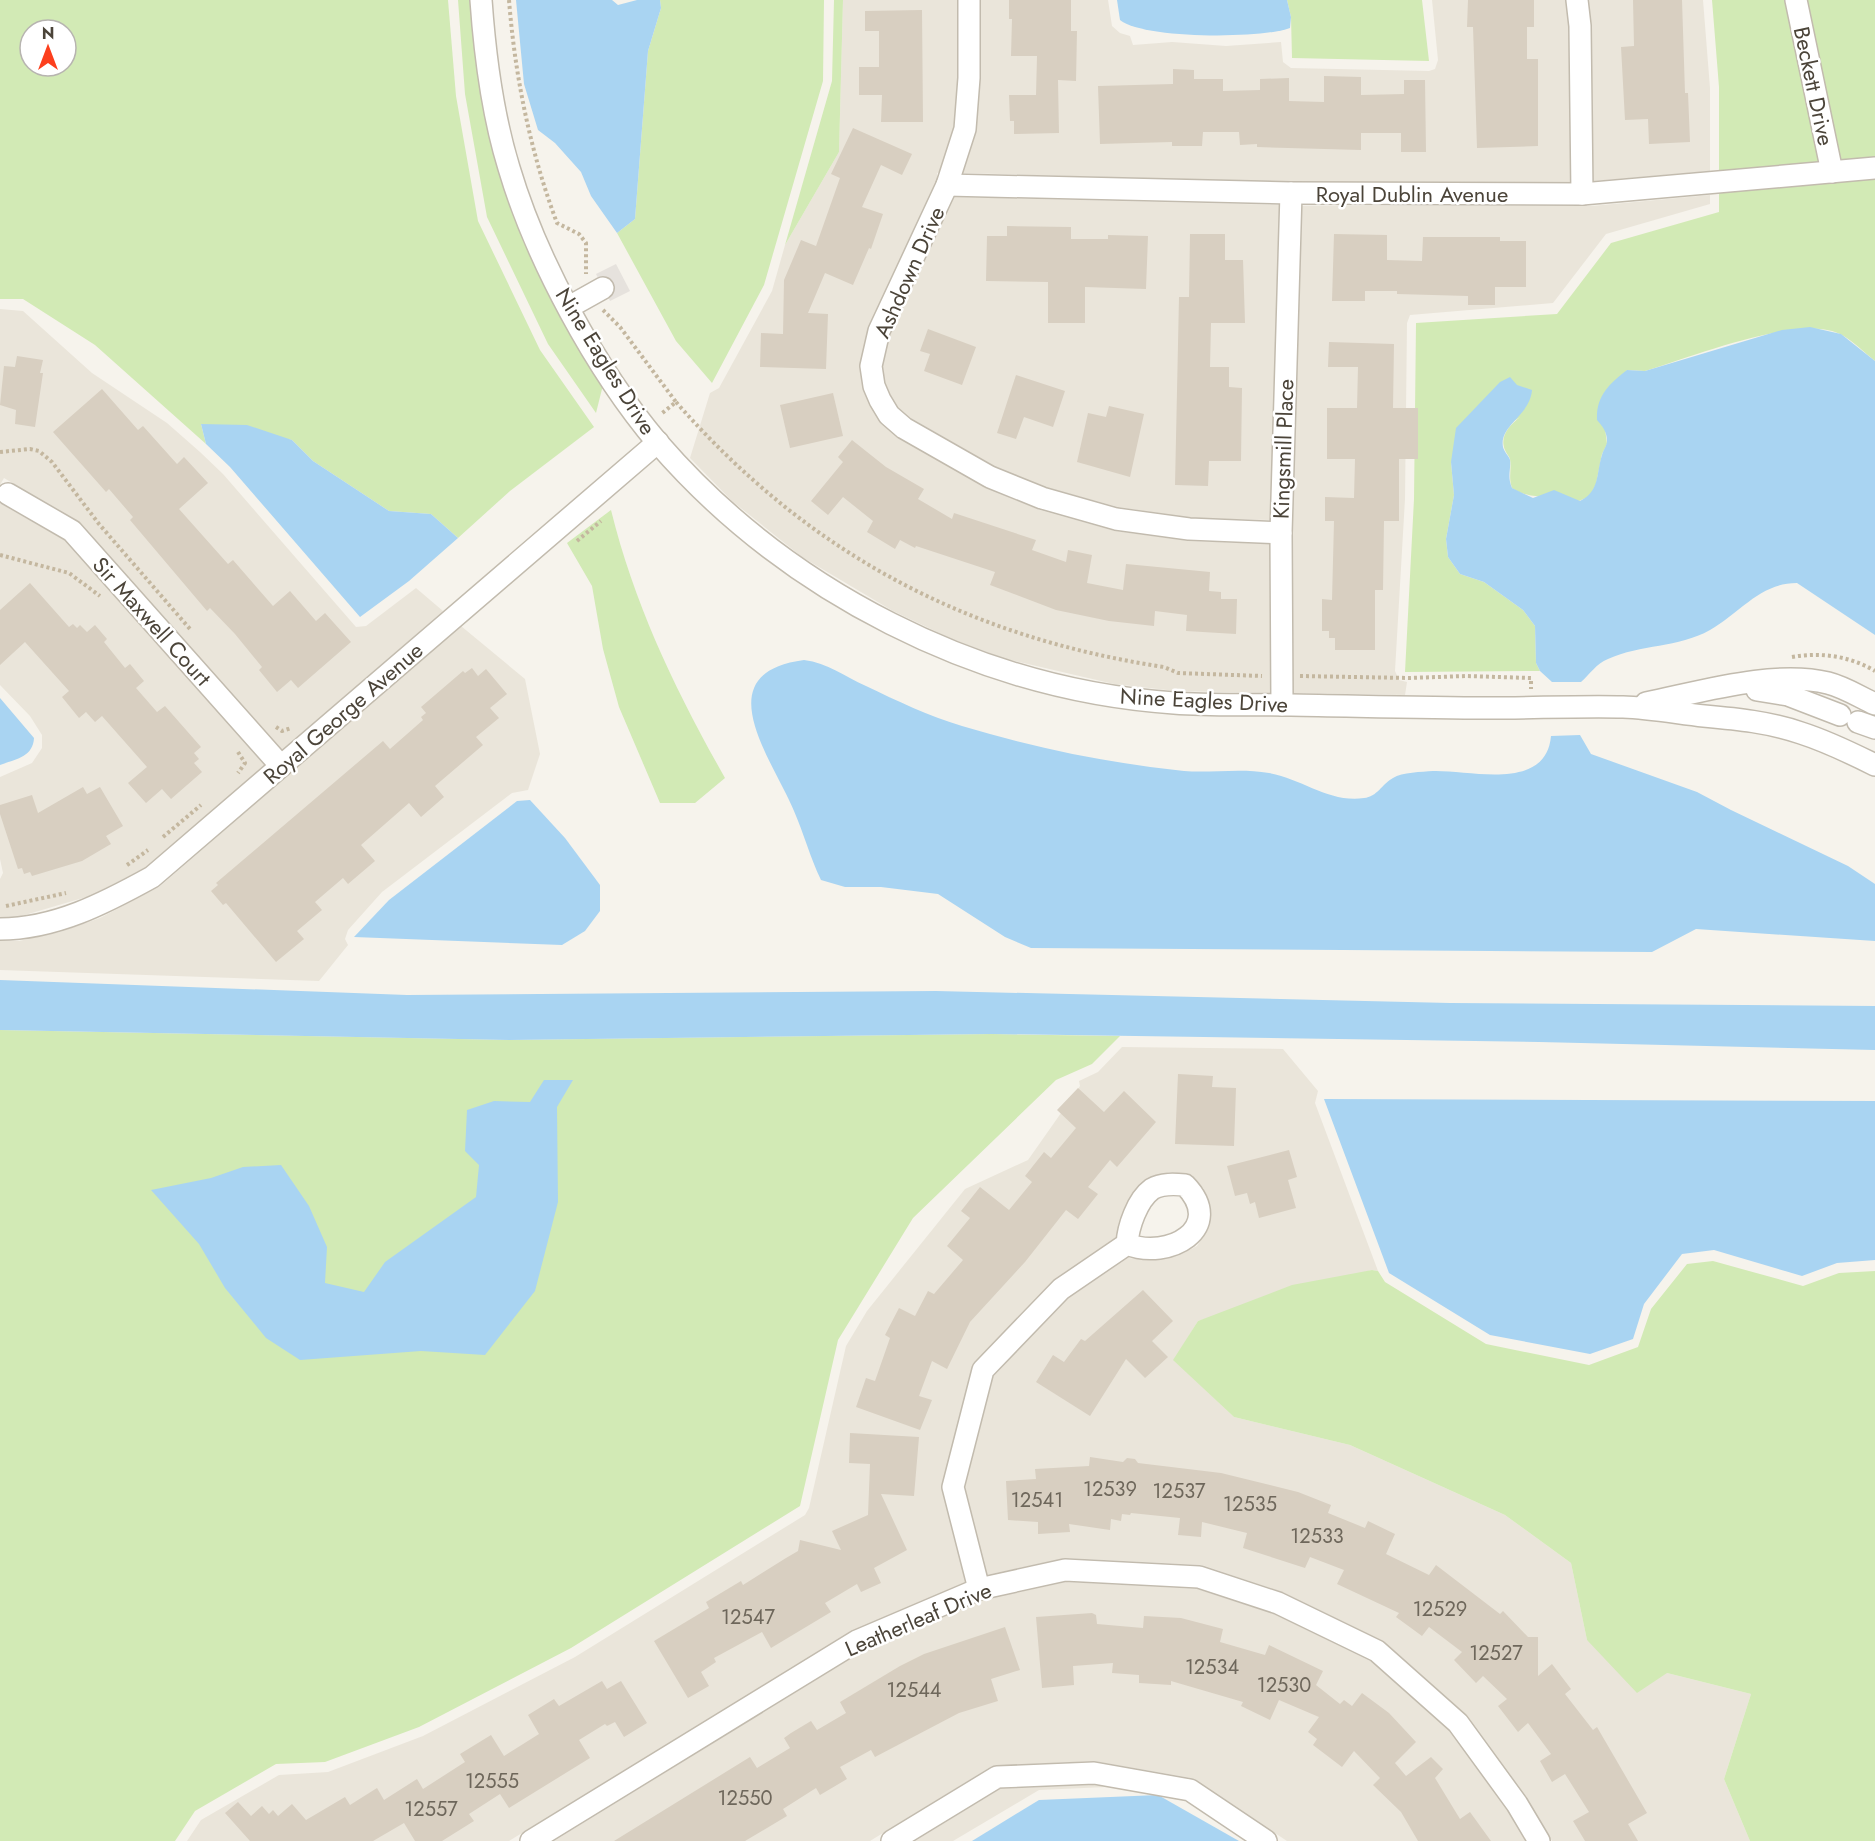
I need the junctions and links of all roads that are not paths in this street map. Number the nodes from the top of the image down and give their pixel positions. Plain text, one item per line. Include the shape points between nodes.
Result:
1 (481, 0) edge
2 (969, 0) edge
3 (1577, 0) edge
4 (1796, 0) edge
5 (1875, 168) edge
6 (1832, 172) junction
7 (948, 185) junction
8 (1291, 193) junction
9 (1582, 194) junction
10 (599, 290) road end
11 (569, 307) junction
12 (658, 442) junction
13 (8, 494) dead end
14 (1281, 533) junction
15 (1736, 687) junction
16 (1875, 704) edge
17 (1282, 705) junction
18 (1628, 707) junction
19 (1858, 722) edge
20 (1875, 765) edge
21 (281, 766) junction
22 (0, 929) edge
23 (1127, 1244) dead end
24 (979, 1589) junction
25 (531, 1841) edge
26 (892, 1841) edge
27 (1266, 1841) edge
28 (1539, 1841) edge

1 - 11 street, Nine Eagles Drive via 485,61 509,171
2 - 7 street, Ashdown Drive via 965,129
3 - 9 street
4 - 6 street, Beckett Drive
5 - 6 street, Royal Dublin Avenue
6 - 9 street, Royal Dublin Avenue
7 - 8 street, Royal Dublin Avenue
7 - 14 street, Ashdown Drive via 879,331 871,366 874,386 890,415 904,428 990,477 1042,498 1116,519 1189,529
8 - 9 street, Royal Dublin Avenue
8 - 14 street, Kingsmill Place
10 - 11 street
11 - 12 street, Nine Eagles Drive via 611,378
12 - 17 street, Nine Eagles Drive via 726,510 796,567 888,622 948,650 1002,670 1113,696 1176,703
12 - 21 street, Royal George Avenue
13 - 21 street, Sir Maxwell Court via 72,531
14 - 17 street, Kingsmill Place
15 - 16 street, Nine Eagles Drive via 1798,678 1830,684
15 - 18 street, Nine Eagles Drive
15 - 19 street, Nine Eagles Drive via 1788,695
17 - 18 street, Nine Eagles Drive
18 - 20 street, Nine Eagles Drive via 1770,724
21 - 22 street, Royal George Avenue via 152,877 97,906 58,920
23 - 24 street via 1061,1289 983,1370 953,1487
24 - 25 street, Leatherleaf Drive via 857,1641
24 - 28 street, Leatherleaf Drive via 1076,1570 1199,1577 1278,1603 1377,1651 1458,1723
26 - 27 street via 997,1777 1094,1773 1190,1790

